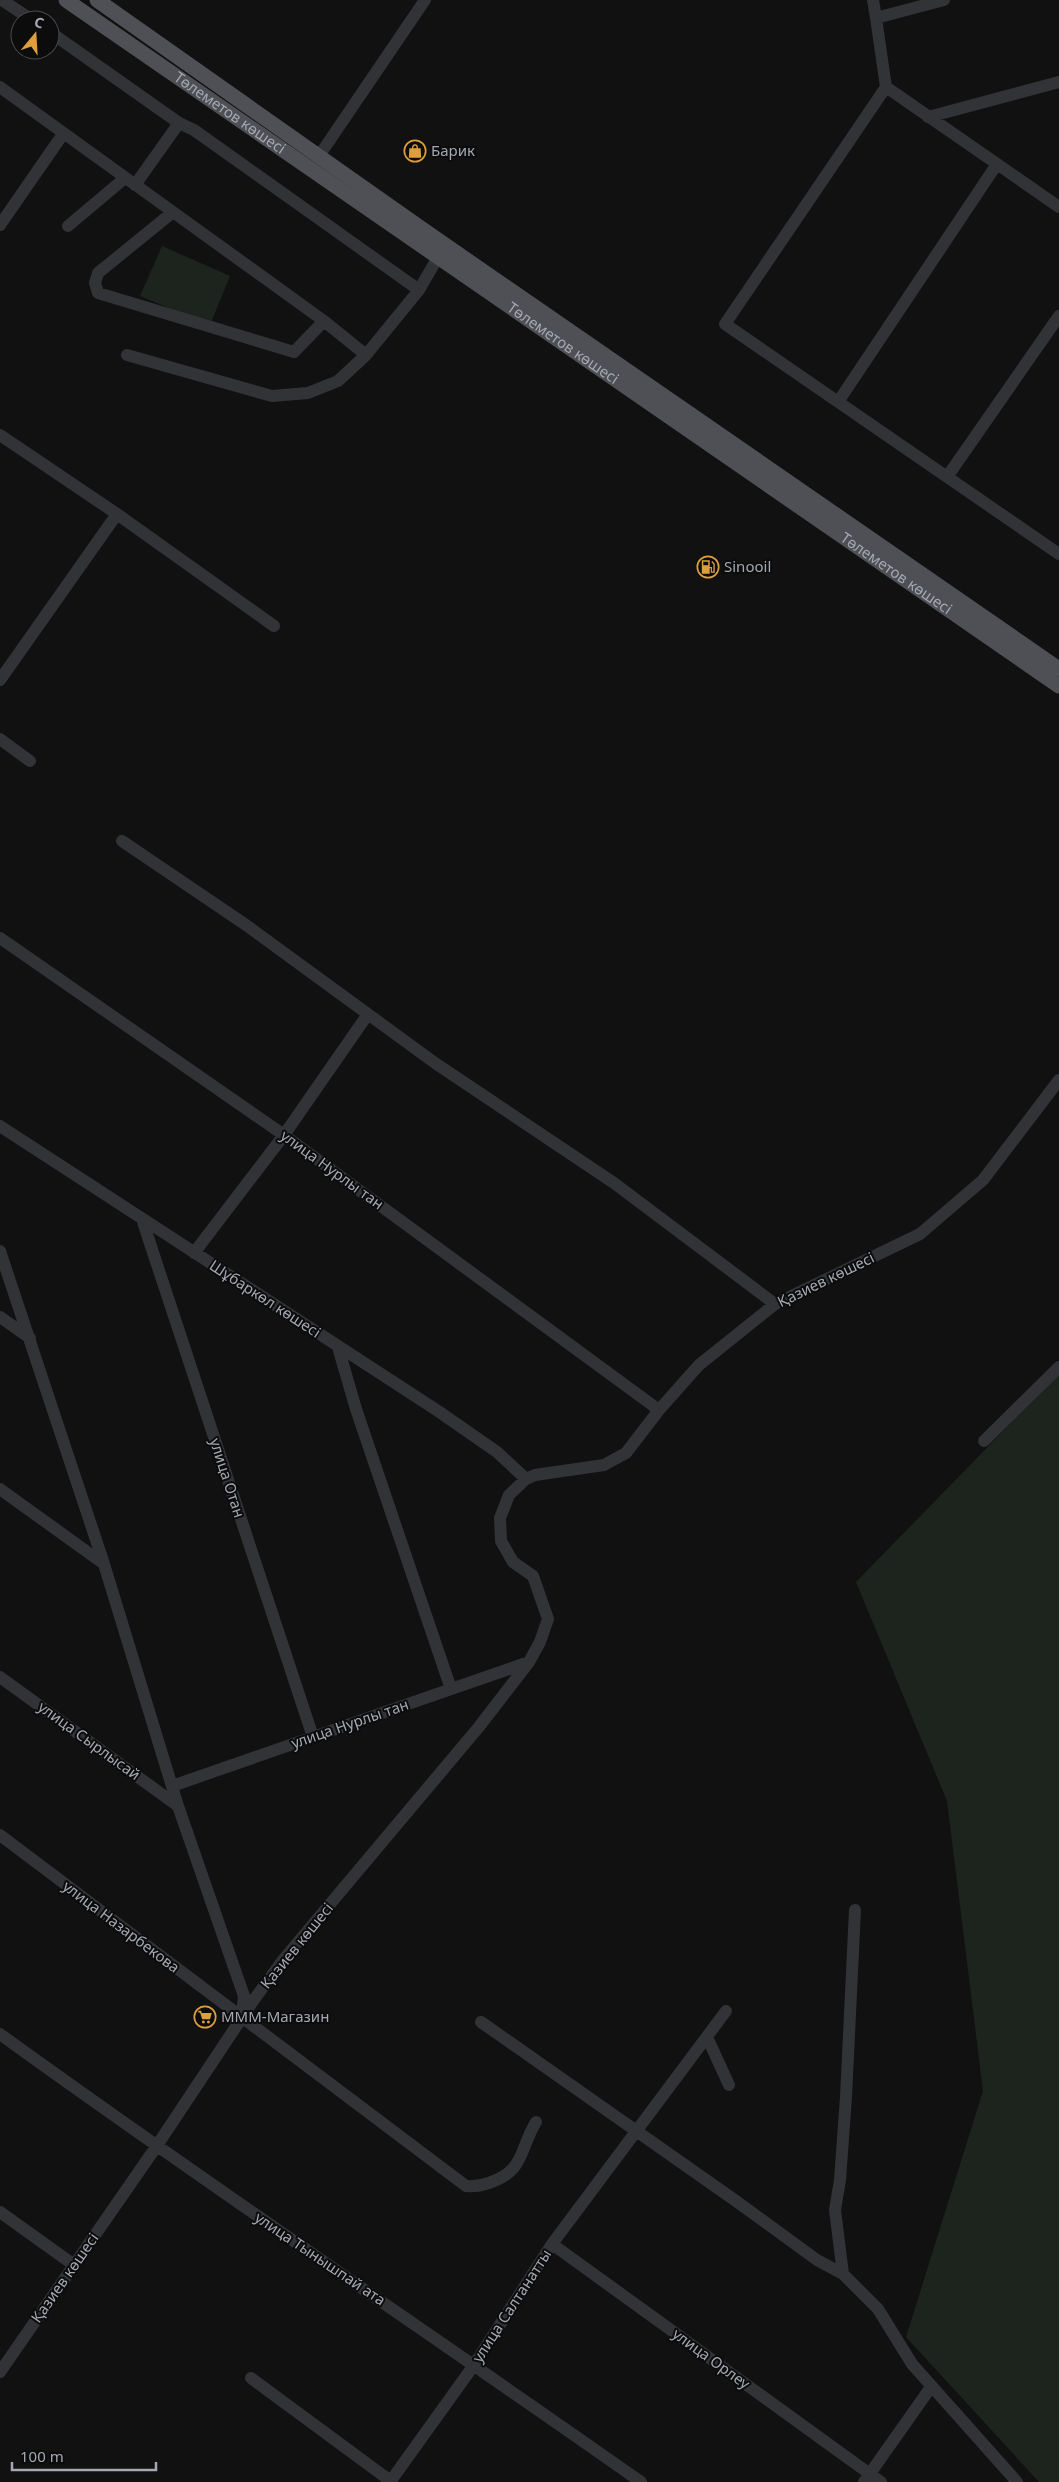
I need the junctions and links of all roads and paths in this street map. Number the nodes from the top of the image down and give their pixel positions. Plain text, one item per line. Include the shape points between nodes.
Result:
1 (2, 0) edge
2 (66, 0) edge
3 (97, 0) edge
4 (425, 0) edge
5 (873, 0) edge
6 (944, 0) edge
7 (17, 10) edge
8 (876, 18) junction
9 (60, 39) edge
10 (1059, 82) edge
11 (0, 87) edge
12 (886, 87) junction
13 (928, 117) junction
14 (180, 123) junction
15 (62, 134) junction
16 (319, 156) junction
17 (997, 164) junction
18 (130, 182) junction
19 (1059, 194) edge
20 (1046, 198) junction
21 (1059, 207) edge
22 (173, 212) junction
23 (0, 225) edge
24 (68, 226) dead end
25 (418, 235) junction
26 (441, 258) junction
27 (419, 290) junction
28 (1059, 316) edge
29 (324, 321) junction
30 (127, 355) dead end
31 (366, 355) junction
32 (838, 402) junction
33 (0, 435) edge
34 (947, 476) junction
35 (117, 514) junction
36 (1057, 547) edge
37 (274, 626) dead end
38 (1059, 669) edge
39 (0, 680) edge
40 (1059, 686) edge
41 (0, 739) edge
42 (30, 761) dead end
43 (122, 840) dead end
44 (0, 938) edge
45 (368, 1014) junction
46 (1059, 1080) edge
47 (0, 1126) edge
48 (284, 1135) junction
49 (142, 1219) junction
50 (0, 1251) edge
51 (194, 1253) junction
52 (775, 1304) junction
53 (0, 1317) edge
54 (30, 1338) junction
55 (338, 1347) junction
56 (1059, 1367) edge
57 (659, 1410) junction
58 (984, 1441) dead end
59 (526, 1479) junction
60 (0, 1489) edge
61 (104, 1564) junction
62 (529, 1662) junction
63 (0, 1677) edge
64 (451, 1689) junction
65 (313, 1737) junction
66 (172, 1786) junction
67 (178, 1806) junction
68 (0, 1835) edge
69 (856, 1910) dead end
70 (726, 2011) dead end
71 (241, 2018) junction
72 (481, 2022) dead end
73 (0, 2034) edge
74 (707, 2037) junction
75 (729, 2085) dead end
76 (536, 2122) dead end
77 (636, 2132) junction
78 (156, 2147) junction
79 (0, 2212) edge
80 (552, 2244) junction
81 (74, 2265) junction
82 (843, 2274) junction
83 (474, 2364) junction
84 (0, 2372) edge
85 (251, 2378) dead end
86 (931, 2387) junction
87 (867, 2478) edge
88 (391, 2482) edge
89 (641, 2482) edge
90 (881, 2482) edge
91 (1017, 2482) edge

1 - 7 street
2 - 25 main road, Төлеметов көшесі
3 - 16 main road, Төлеметов көшесі
4 - 16 street
5 - 8 street
6 - 8 street
8 - 12 street
9 - 14 street
10 - 13 street
11 - 15 street
12 - 13 street
12 - 32 street via 726,324
13 - 17 street
14 - 18 street
14 - 27 street
15 - 18 street
15 - 23 street
16 - 25 main road, Төлеметов көшесі
17 - 20 street
17 - 32 street
18 - 22 street
18 - 24 street
19 - 20 street
20 - 21 street
22 - 29 street
22 - 29 street via 98,273 95,283 98,293 294,352
25 - 26 main road, Төлеметов көшесі
25 - 38 main road, Төлеметов көшесі
26 - 27 street
26 - 40 main road, Төлеметов көшесі
27 - 31 street
28 - 34 street
29 - 31 street
30 - 31 street via 272,396 308,393 338,381
32 - 34 street
33 - 35 street
34 - 36 street
35 - 37 street
35 - 39 street
41 - 42 street
43 - 45 street
44 - 48 street, улица Нурлы тан
45 - 48 street
45 - 52 street via 614,1183
46 - 52 street, Қазиев көшесі via 983,1180 920,1234
47 - 49 street, Шұбаркөл көшесі
48 - 51 street
48 - 57 street, улица Нурлы тан
49 - 51 street, Шұбаркөл көшесі
49 - 65 street, улица Отан
50 - 54 street
51 - 55 street, Шұбаркөл көшесі
52 - 57 street, Қазиев көшесі via 700,1365
53 - 54 street
54 - 61 street
55 - 59 street, Шұбаркөл көшесі via 476,1437
55 - 64 street
56 - 58 street
57 - 59 street, Қазиев көшесі via 626,1453 604,1465 545,1472
59 - 62 street, Қазиев көшесі via 509,1495 500,1518 501,1541 513,1562 533,1576 548,1619
60 - 61 street
61 - 66 street
62 - 64 street, улица Нурлы тан
62 - 71 street, Қазиев көшесі via 478,1728 283,1960
63 - 67 street, улица Сырлысай
64 - 65 street, улица Нурлы тан
65 - 66 street, улица Нурлы тан
66 - 67 street
67 - 71 street via 244,1996
68 - 71 street, улица Назарбекова
69 - 82 street via 846,2096 835,2210
70 - 74 street, улица Салтанатты
71 - 76 street, улица Назарбекова via 466,2186 476,2187 511,2173
71 - 78 street, Қазиев көшесі
72 - 77 street
73 - 78 street, улица Тынышпай ата
74 - 75 street
74 - 77 street, улица Салтанатты
77 - 80 street, улица Салтанатты
77 - 82 street via 817,2260
78 - 81 street, Қазиев көшесі
78 - 83 street, улица Тынышпай ата
79 - 81 street
80 - 83 street, улица Салтанатты
80 - 87 street, улица Орлеу
81 - 84 street, Қазиев көшесі
82 - 86 street via 878,2309 912,2364
83 - 88 street, улица Салтанатты
83 - 89 street, улица Тынышпай ата
85 - 88 street
86 - 87 street
86 - 91 street
87 - 90 street, улица Орлеу

